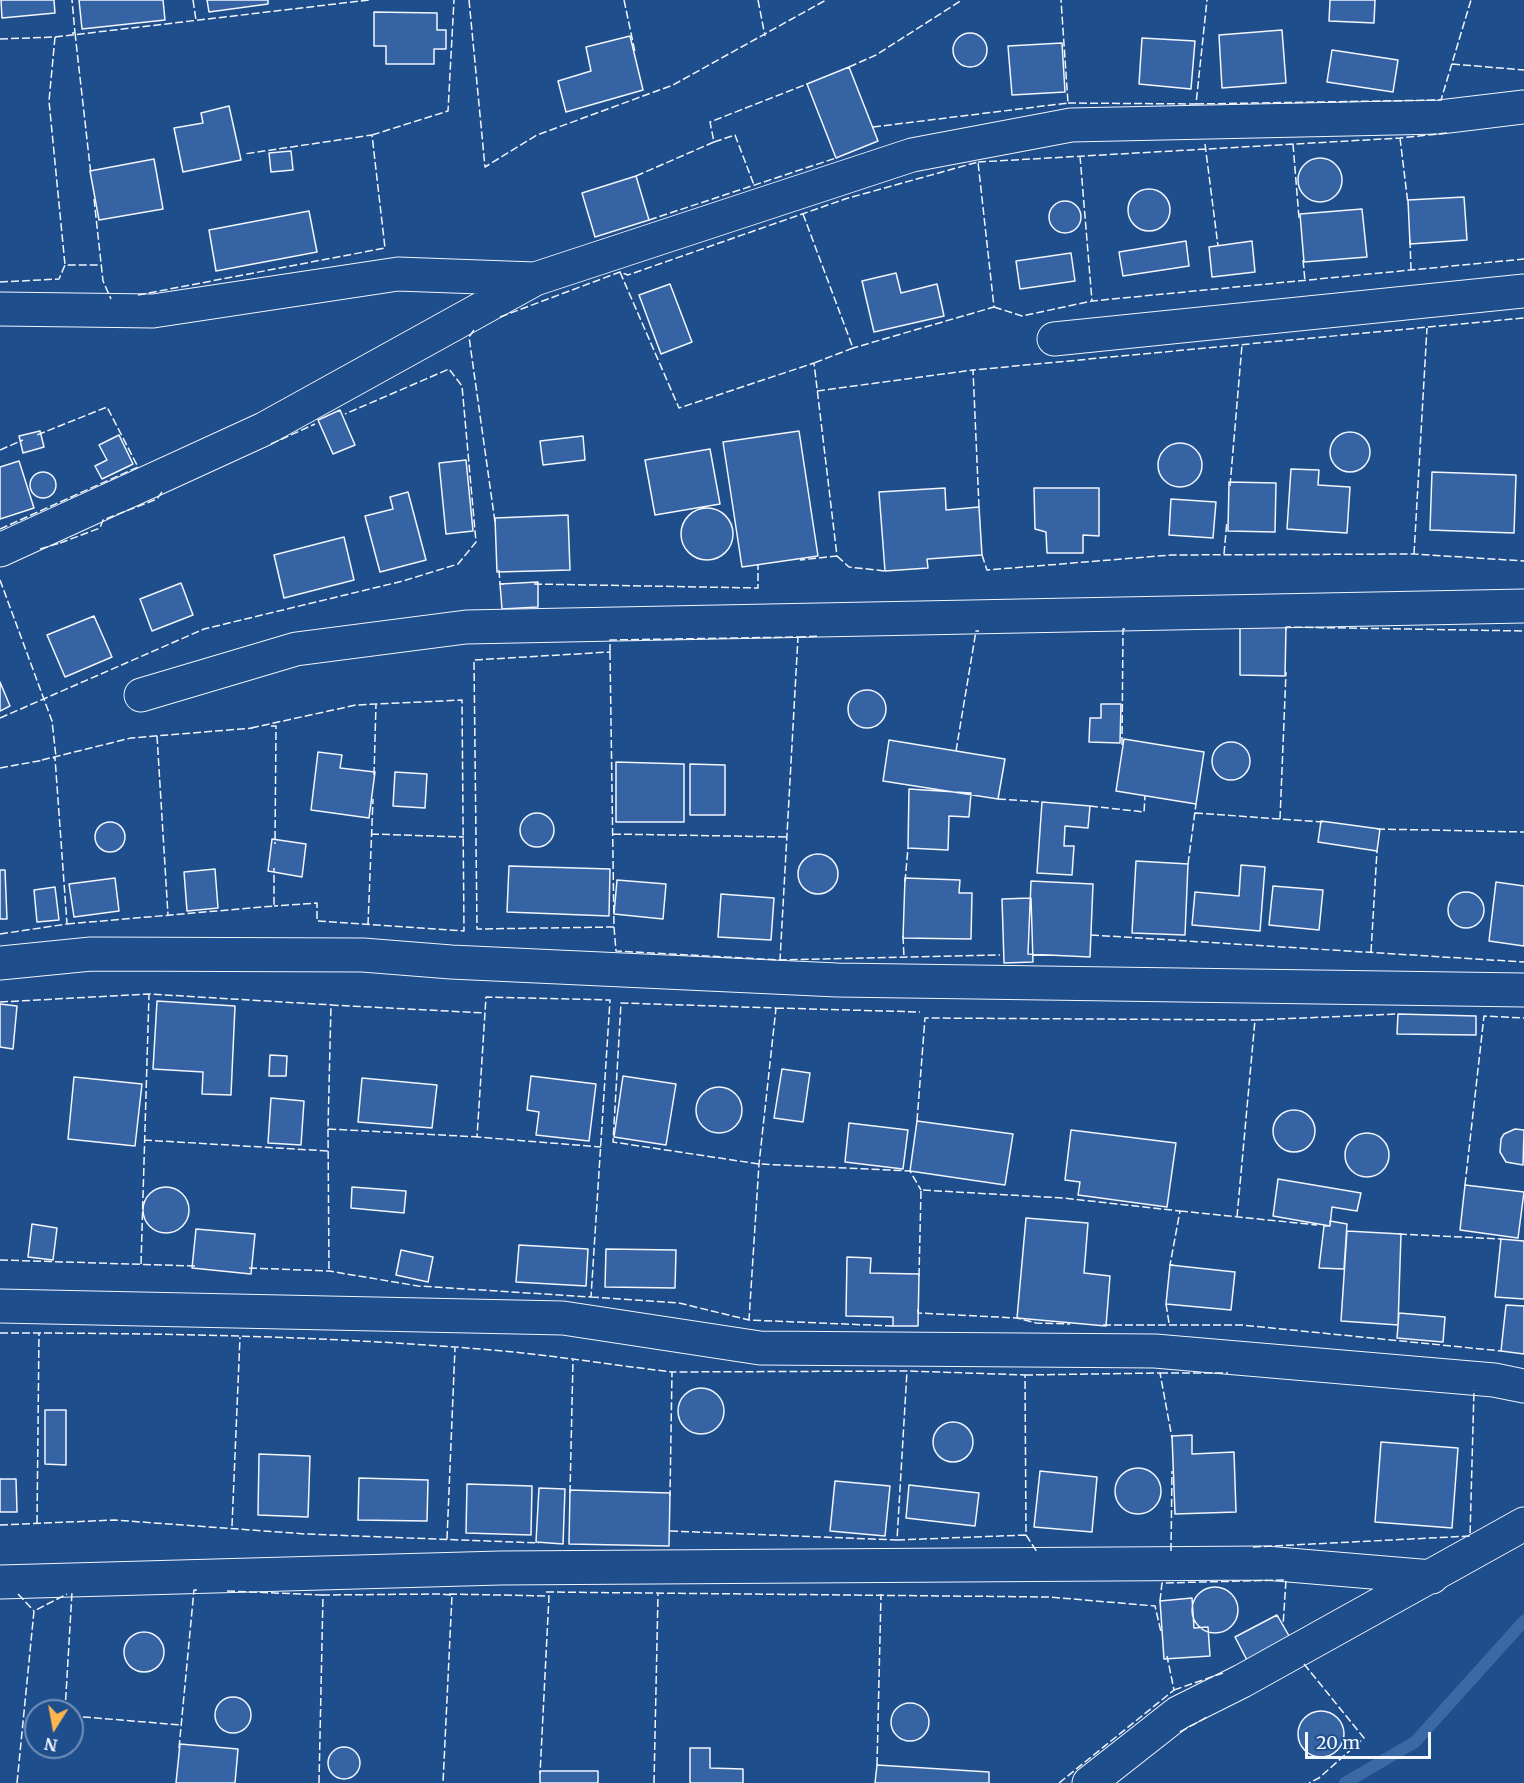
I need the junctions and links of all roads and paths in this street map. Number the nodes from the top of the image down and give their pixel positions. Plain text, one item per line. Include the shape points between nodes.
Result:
1 (1524, 107) edge
2 (536, 279) junction
3 (1524, 291) edge
4 (0, 309) edge
5 (1054, 339) dead end
6 (0, 550) edge
7 (1524, 606) edge
8 (141, 695) dead end
9 (0, 963) edge
10 (1524, 990) edge
11 (0, 1306) edge
12 (1524, 1386) edge
13 (1524, 1524) edge
14 (1432, 1577) junction
15 (0, 1582) edge
16 (1089, 1783) edge

1 - 2 street via 1440,117 1071,125 912,155
2 - 4 street via 398,273 153,311
2 - 6 street via 264,429
3 - 5 street
7 - 8 street via 466,627 296,649
9 - 10 street via 91,954 363,955 837,980
11 - 12 street via 563,1318 760,1348 1155,1351 1494,1380
13 - 14 street
14 - 15 street via 1265,1563 500,1568
14 - 16 street via 1178,1713

